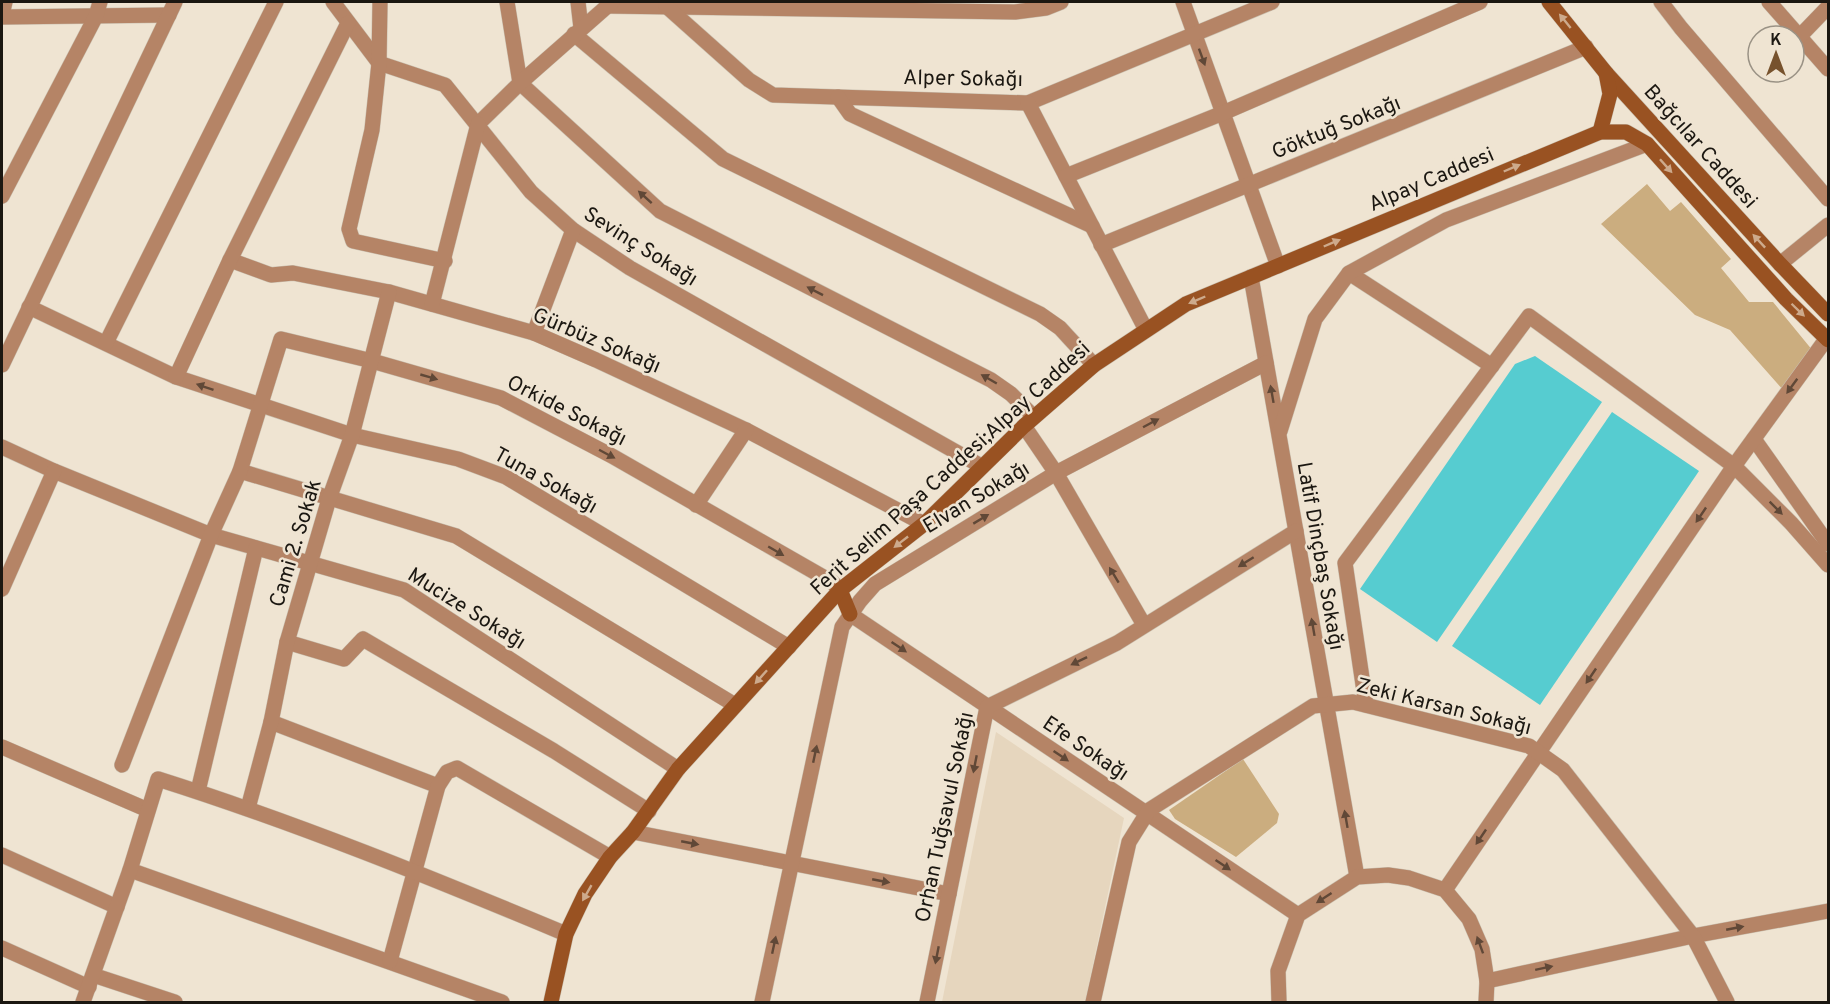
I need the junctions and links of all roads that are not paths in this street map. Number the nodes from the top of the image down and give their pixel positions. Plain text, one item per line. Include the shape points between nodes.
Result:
1 (5, 2) edge
2 (276, 2) edge
3 (333, 2) edge
4 (380, 2) edge
5 (507, 2) edge
6 (578, 2) edge
7 (1061, 2) edge
8 (1183, 2) edge
9 (1272, 2) edge
10 (1480, 2) edge
11 (1549, 2) edge
12 (1661, 2) edge
13 (1769, 2) edge
14 (610, 4) edge
15 (666, 6) junction
16 (1828, 7) edge
17 (172, 8) edge
18 (98, 9) edge
19 (2, 16) edge
20 (348, 23) junction
21 (1789, 24) edge
22 (1806, 30) edge
23 (578, 31) junction
24 (1194, 34) junction
25 (1806, 43) edge
26 (1586, 47) junction
27 (379, 63) junction
28 (1828, 69) edge
29 (1606, 73) junction
30 (520, 83) junction
31 (838, 97) junction
32 (1028, 102) junction
33 (1222, 113) junction
34 (478, 124) junction
35 (1600, 132) junction
36 (1647, 144) junction
37 (1066, 176) junction
38 (1248, 185) junction
39 (2, 196) edge
40 (1828, 199) edge
41 (1828, 225) edge
42 (1092, 226) junction
43 (573, 230) junction
44 (1101, 244) junction
45 (231, 260) junction
46 (445, 261) junction
47 (1780, 264) junction
48 (1278, 266) junction
49 (1348, 273) junction
50 (1251, 277) junction
51 (389, 292) junction
52 (432, 304) junction
53 (29, 307) junction
54 (1828, 314) edge
55 (1146, 330) junction
56 (534, 333) junction
57 (1828, 339) edge
58 (106, 343) junction
59 (372, 361) junction
60 (1266, 363) junction
61 (2, 365) edge
62 (1094, 365) junction
63 (1492, 366) junction
64 (176, 377) junction
65 (260, 405) junction
66 (1029, 421) junction
67 (746, 430) junction
68 (1279, 434) junction
69 (352, 435) junction
70 (1754, 439) junction
71 (2, 447) edge
72 (981, 466) junction
73 (1734, 466) junction
74 (54, 471) junction
75 (240, 471) junction
76 (1056, 473) junction
77 (329, 499) junction
78 (696, 505) junction
79 (924, 524) junction
80 (1296, 531) junction
81 (211, 536) junction
82 (1828, 544) edge
83 (255, 548) junction
84 (309, 562) junction
85 (1828, 565) edge
86 (2, 589) edge
87 (840, 590) junction
88 (850, 614) junction
89 (1144, 625) junction
90 (287, 642) junction
91 (789, 647) junction
92 (1326, 703) junction
93 (735, 705) junction
94 (1366, 705) junction
95 (987, 707) junction
96 (271, 722) junction
97 (2, 747) edge
98 (1538, 753) junction
99 (122, 765) dead end
100 (678, 769) junction
101 (438, 786) junction
102 (198, 791) junction
103 (248, 808) junction
104 (148, 810) junction
105 (649, 811) junction
106 (1147, 814) junction
107 (633, 832) junction
108 (2, 855) edge
109 (610, 857) junction
110 (792, 863) junction
111 (130, 870) junction
112 (416, 872) junction
113 (1357, 877) junction
114 (1445, 890) junction
115 (949, 894) junction
116 (117, 907) junction
117 (1828, 911) edge
118 (1298, 915) junction
119 (566, 934) junction
120 (1693, 936) junction
121 (2, 948) edge
122 (390, 961) junction
123 (91, 981) junction
124 (1487, 981) junction
125 (166, 1001) edge
126 (83, 1002) edge
127 (502, 1002) edge
128 (551, 1002) edge
129 (762, 1002) edge
130 (927, 1002) edge
131 (1094, 1002) edge
132 (1279, 1002) edge
133 (1486, 1002) edge
134 (1727, 1002) edge

1 - 19 street
2 - 58 street
3 - 20 street
4 - 27 street
5 - 30 street
6 - 23 street
7 - 15 street via 1015,12
8 - 24 street
9 - 24 street, Alper Sokağı
10 - 33 street
26 -> 11 main road, Bağcılar Caddesi
12 - 40 street
13 - 21 street
14 - 15 street
14 - 23 street
15 - 31 street, Alper Sokağı via 749,80 773,94
16 - 22 street
17 - 18 street
17 - 53 street
18 - 19 street
18 - 39 street
20 - 27 street
20 - 45 street
23 - 30 street
23 - 62 street via 723,159 1040,314 1060,328
24 - 32 street, Alper Sokağı
24 -> 33 street
25 - 28 street
26 - 29 main road, Bağcılar Caddesi
26 - 38 street, Göktuğ Sokağı
27 - 34 street, Sevinç Sokağı via 445,85
27 - 46 street via 372,130 349,229 354,241
29 - 35 main road via 1610,94
47 -> 29 main road, Bağcılar Caddesi
30 - 34 street
66 -> 30 street via 1011,394 991,380 660,211
31 - 32 street, Alper Sokağı
31 - 42 street via 850,114
32 - 37 street
33 - 37 street
33 - 38 street
34 - 43 street, Sevinç Sokağı via 531,192
34 - 46 street
35 - 36 main road via 1626,132
48 -> 35 main road, Alpay Caddesi
36 - 49 street via 1446,220
36 -> 57 main road via 1786,299
37 - 42 street
38 - 44 street, Göktuğ Sokağı
38 - 48 street
41 - 47 street
42 - 44 street
43 - 56 street
43 - 72 street, Sevinç Sokağı via 630,268
44 - 55 street
45 - 51 street, Gürbüz Sokağı via 271,275 293,273
45 - 64 street
46 - 52 street
47 - 54 main road, Bağcılar Caddesi
48 - 50 main road, Ferit Selim Paşa Caddesi;Alpay Caddesi
49 - 63 street
49 - 68 street via 1315,319
50 -> 55 main road, Ferit Selim Paşa Caddesi;Alpay Caddesi via 1186,304
50 - 60 street, Latif Dinçbaş Sokağı
51 - 52 street, Gürbüz Sokağı
51 - 59 street, Cami 2. Sokak
52 - 56 street, Gürbüz Sokağı
53 - 58 street, Tuna Sokağı
53 - 61 street
55 - 62 main road, Ferit Selim Paşa Caddesi;Alpay Caddesi
56 - 67 street, Gürbüz Sokağı
57 -> 70 street
58 - 64 street, Tuna Sokağı
59 - 65 street, Orkide Sokağı via 281,339
59 - 69 street, Cami 2. Sokak
59 -> 78 street, Orkide Sokağı via 501,398
68 -> 60 street, Latif Dinçbaş Sokağı
76 -> 60 street, Elvan Sokağı
62 - 66 main road, Ferit Selim Paşa Caddesi;Alpay Caddesi
63 - 73 street via 1529,316
63 - 94 street via 1345,563
65 -> 64 street, Tuna Sokağı
65 - 69 street, Tuna Sokağı
65 - 75 street
66 - 72 main road, Ferit Selim Paşa Caddesi;Alpay Caddesi
66 - 76 street
67 - 78 street
67 - 79 street, Gürbüz Sokağı
68 - 80 street, Latif Dinçbaş Sokağı
69 - 77 street, Cami 2. Sokak
69 - 91 street, Tuna Sokağı via 458,459 506,477
70 - 73 street
70 - 82 street
71 - 74 street, Mucize Sokağı
72 - 79 main road, Ferit Selim Paşa Caddesi;Alpay Caddesi
73 -> 85 street
73 -> 98 street
74 - 81 street, Mucize Sokağı
74 - 86 street
75 - 77 street
75 - 81 street
88 -> 76 street, Elvan Sokağı via 875,584
89 -> 76 street
77 - 84 street, Cami 2. Sokak
77 - 93 street via 456,537
78 -> 87 street, Orkide Sokağı
79 -> 87 main road, Ferit Selim Paşa Caddesi;Alpay Caddesi
80 -> 89 street, Orhan Tuğsavul Sokağı
92 -> 80 street, Latif Dinçbaş Sokağı
81 - 83 street, Mucize Sokağı
81 - 99 street
83 - 84 street, Mucize Sokağı
83 - 102 street
84 - 90 street, Cami 2. Sokak
84 - 100 street, Mucize Sokağı via 404,590
87 - 88 main road
87 - 91 main road, Ferit Selim Paşa Caddesi;Alpay Caddesi
88 -> 95 street, Efe Sokağı
110 -> 88 street, Elvan Sokağı via 842,627
89 -> 95 street, Orhan Tuğsavul Sokağı via 1117,643
90 - 96 street, Cami 2. Sokak
90 - 105 street via 344,659 363,639
91 -> 93 main road, Ferit Selim Paşa Caddesi;Alpay Caddesi
92 - 94 street, Zeki Karsan Sokağı
92 - 106 street, Zeki Karsan Sokağı via 1313,706
113 -> 92 street, Latif Dinçbaş Sokağı
93 - 100 main road, Ferit Selim Paşa Caddesi;Alpay Caddesi
94 - 98 street, Zeki Karsan Sokağı via 1528,746
95 -> 106 street, Efe Sokağı
95 -> 115 street, Orhan Tuğsavul Sokağı
96 - 101 street
96 - 103 street, Cami 2. Sokak
97 - 104 street
98 -> 114 street
98 - 120 street, Zeki Karsan Sokağı via 1563,770
100 - 105 main road, Ferit Selim Paşa Caddesi;Alpay Caddesi
101 - 109 street via 447,772 457,768
101 - 112 street
102 - 103 street
102 - 104 street via 158,778
103 - 112 street
104 - 111 street
105 - 107 main road, Ferit Selim Paşa Caddesi;Alpay Caddesi
106 -> 118 street, Efe Sokağı
106 - 131 street, Zeki Karsan Sokağı via 1129,842
107 - 109 main road, Ferit Selim Paşa Caddesi;Alpay Caddesi
107 -> 110 street
108 - 116 street
109 -> 119 main road, Ferit Selim Paşa Caddesi;Alpay Caddesi via 585,894
110 -> 115 street
129 -> 110 street, Elvan Sokağı
111 - 116 street
111 - 122 street
112 - 119 street
112 - 122 street
113 - 114 street via 1409,878
113 -> 118 street
124 -> 114 street via 1482,949 1473,929
115 -> 130 street, Orhan Tuğsavul Sokağı
116 - 123 street
120 -> 117 street
118 - 132 street via 1278,971
119 - 128 main road, Ferit Selim Paşa Caddesi;Alpay Caddesi
124 -> 120 street
120 - 134 street, Zeki Karsan Sokağı
121 - 123 street
122 - 127 street
123 - 125 street
123 - 126 street
124 - 133 street

